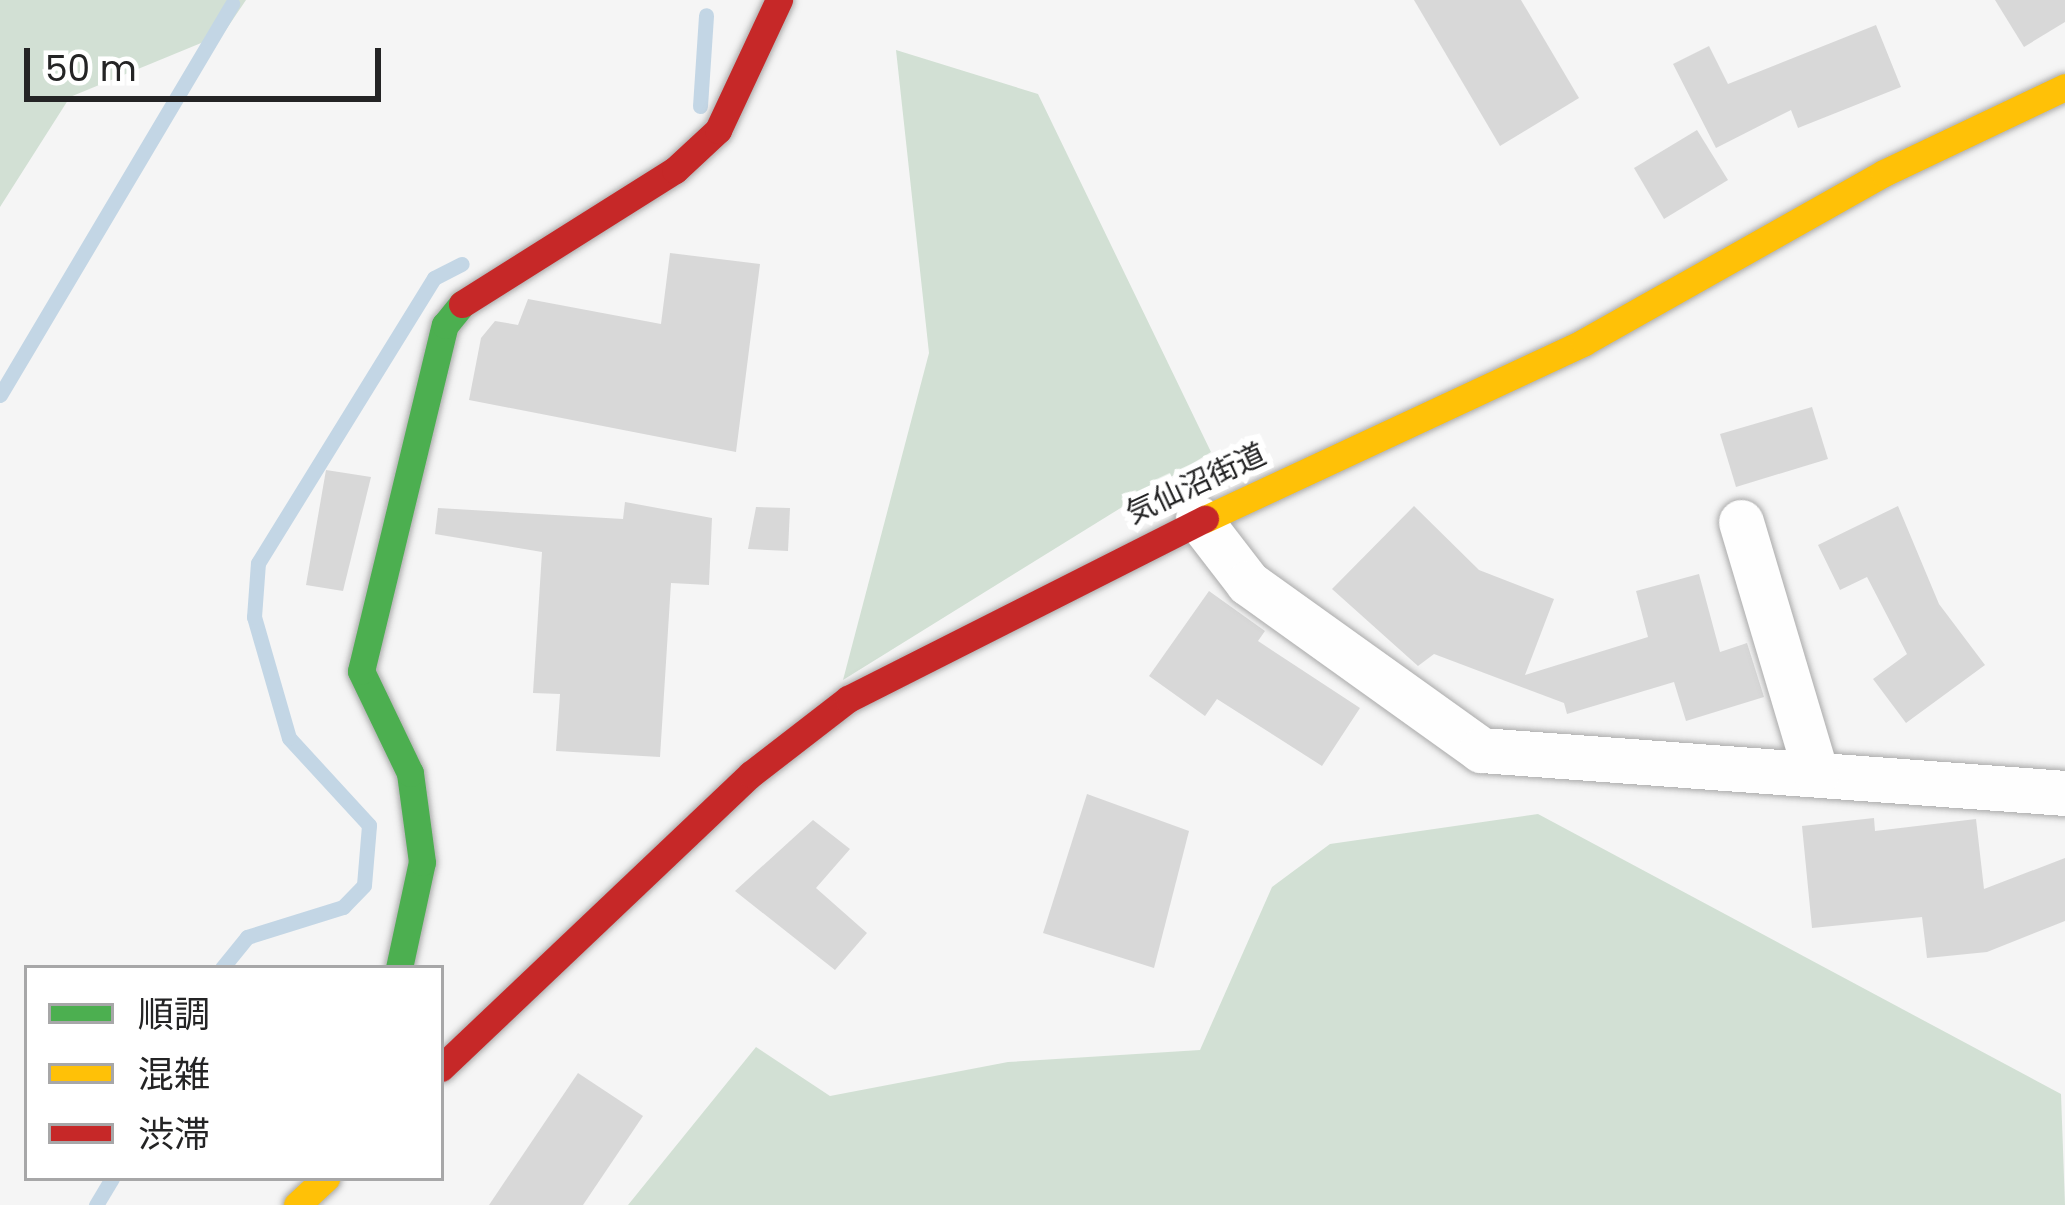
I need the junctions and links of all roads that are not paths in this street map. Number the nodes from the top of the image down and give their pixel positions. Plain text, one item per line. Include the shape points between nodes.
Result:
1 (779, 0) edge
2 (2065, 87) edge
3 (1198, 518) junction
4 (1741, 522) dead end
5 (1816, 774) junction
6 (2065, 793) edge
7 (401, 965) edge
8 (444, 1065) edge
9 (323, 1181) edge
10 (297, 1205) edge

1 - 7 street via 718,130 675,170 472,290 445,325 362,671 410,773 419,840 413,942
2 - 3 street, 気仙沼街道 via 1884,173 1584,342
3 - 5 street via 1248,583 1481,749
3 - 8 street, 気仙沼街道 via 848,700 751,774
4 - 5 street
5 - 6 street
9 - 10 street

